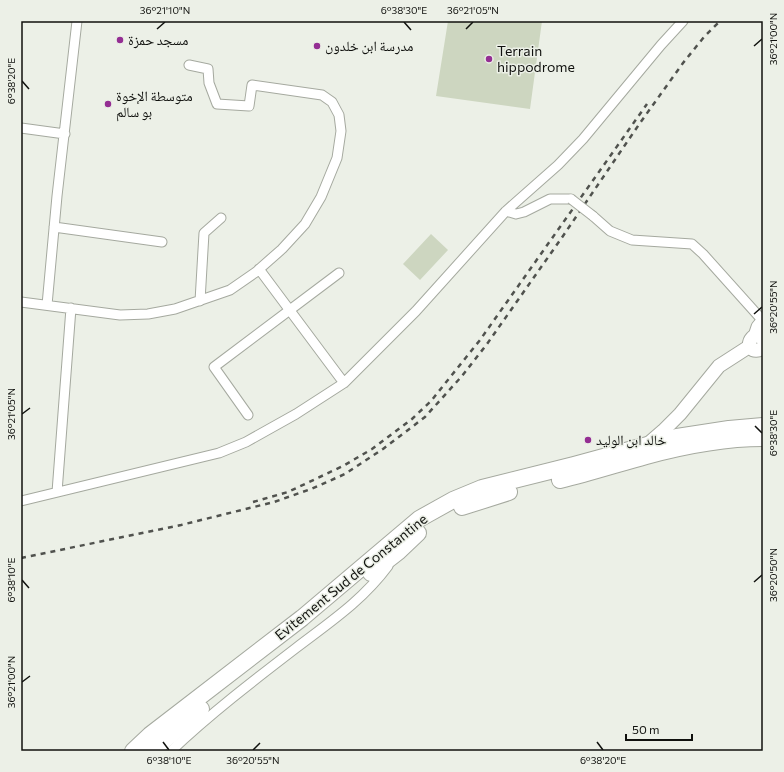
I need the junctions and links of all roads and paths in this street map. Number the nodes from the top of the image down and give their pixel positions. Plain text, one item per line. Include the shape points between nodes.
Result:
1 (78, 21) edge
2 (683, 21) edge
3 (189, 65) dead end
4 (21, 128) edge
5 (64, 134) junction
6 (506, 211) junction
7 (221, 218) dead end
8 (54, 227) junction
9 (162, 242) dead end
10 (260, 269) junction
11 (339, 273) dead end
12 (200, 301) junction
13 (21, 302) edge
14 (46, 305) junction
15 (71, 308) junction
16 (290, 310) junction
17 (763, 321) edge
18 (760, 343) edge
19 (344, 383) junction
20 (248, 415) dead end
21 (763, 426) edge
22 (763, 438) edge
23 (648, 444) junction
24 (57, 492) junction
25 (21, 501) edge
26 (398, 552) junction
27 (133, 751) edge
28 (152, 751) edge
29 (171, 751) edge

1 - 5 street
2 - 6 street via 583,139
3 - 10 street via 208,69 209,83 217,104 249,106 252,85 322,95 332,102 339,114 341,131 337,158 321,197 305,224
4 - 5 street
5 - 8 street
6 - 17 street, bridge via 516,214 550,199 571,199 610,231 632,240 692,244
6 - 19 street via 416,311
7 - 12 street via 204,233
8 - 9 street
8 - 14 street
10 - 12 street via 230,290
10 - 16 street
11 - 16 street
12 - 15 street via 148,314 120,314
13 - 14 street
14 - 15 street
15 - 24 street via 67,417
16 - 19 street
16 - 20 street via 214,367
17 - 18 main road via 757,329
18 - 23 main road via 719,366 680,414
19 - 24 street via 296,414 246,442 219,453
21 - 23 highway, Evitement Sud de Constantine via 729,429
22 - 26 highway, Evitement Sud de Constantine via 688,446 500,494 436,519
23 - 27 highway, Evitement Sud de Constantine via 482,488 434,510 419,519 302,618 150,735
24 - 25 street
26 - 28 highway, Evitement Sud de Constantine via 246,671
26 - 29 street via 379,579 361,598 229,700

